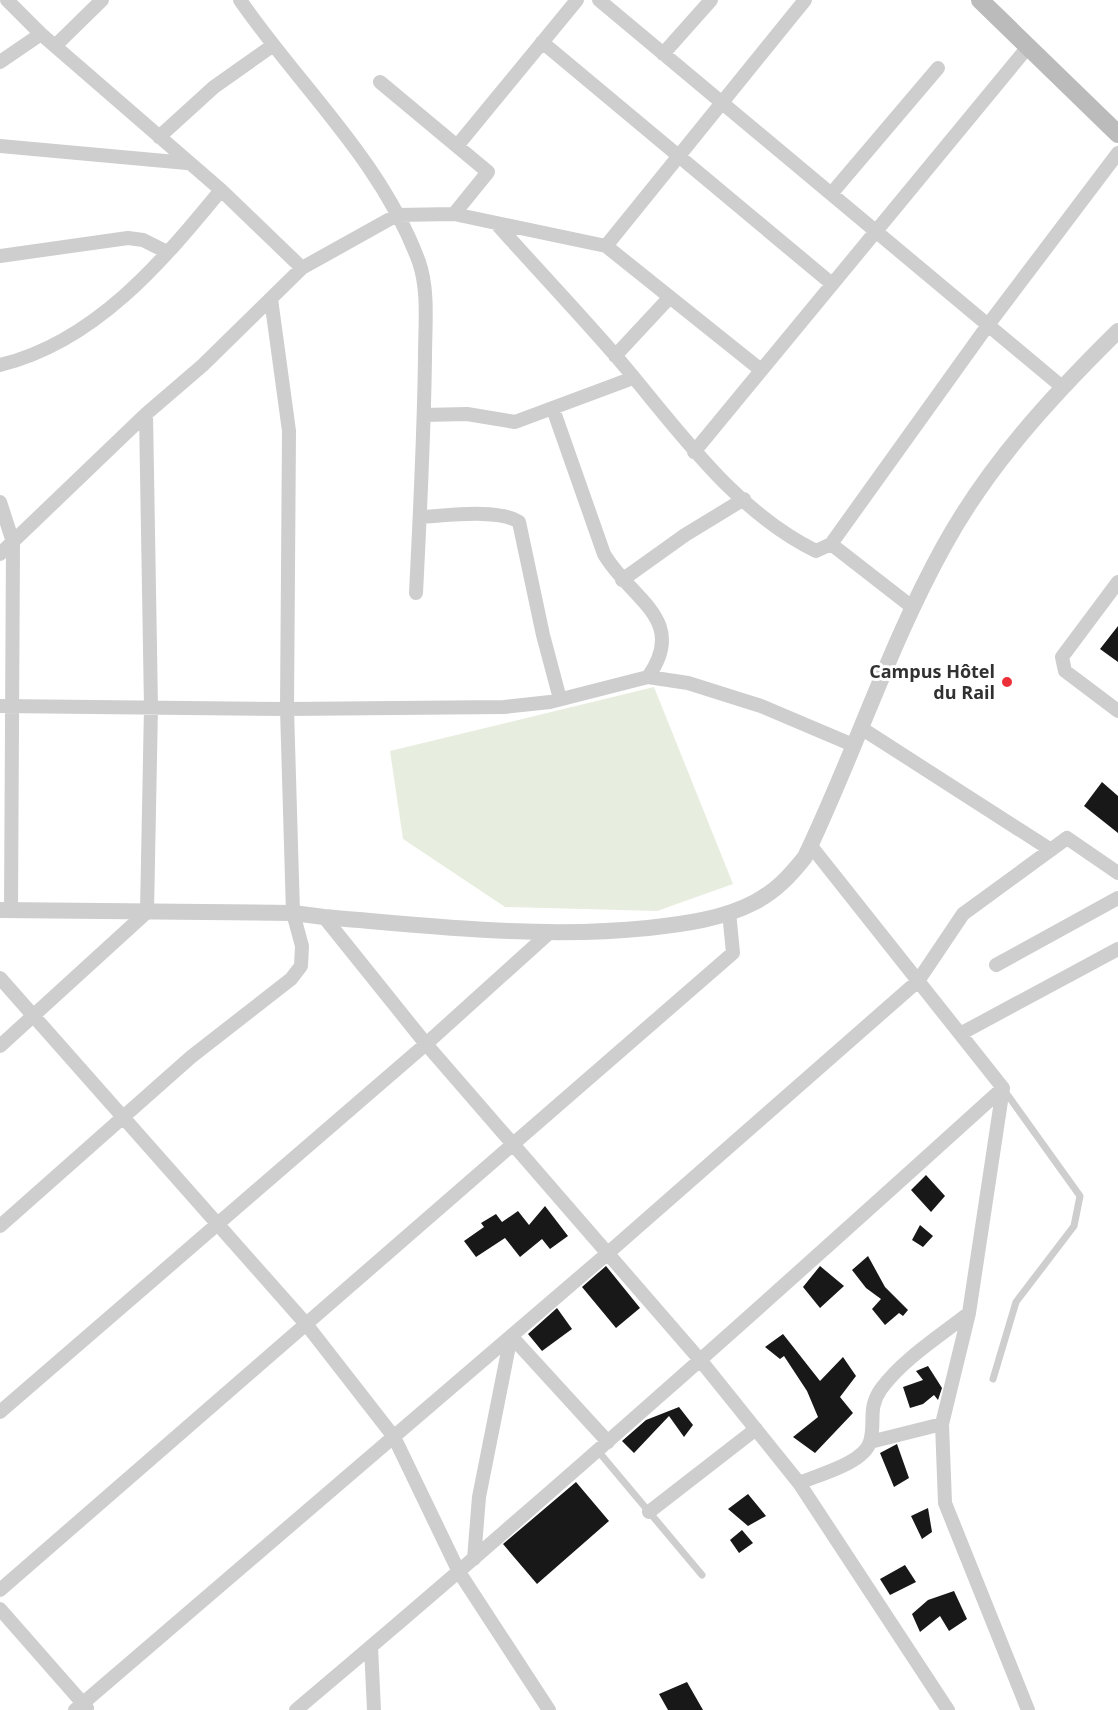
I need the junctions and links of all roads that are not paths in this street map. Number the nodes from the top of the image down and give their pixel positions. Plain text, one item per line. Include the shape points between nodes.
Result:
1 (7, 0) edge
2 (102, 0) edge
3 (240, 0) edge
4 (577, 0) edge
5 (599, 0) edge
6 (711, 0) edge
7 (805, 0) edge
8 (980, 0) edge
9 (41, 34) junction
10 (542, 42) junction
11 (55, 46) junction
12 (272, 46) junction
13 (1027, 48) junction
14 (663, 54) junction
15 (0, 62) edge
16 (938, 68) dead end
17 (380, 82) dead end
18 (722, 103) junction
19 (1118, 134) edge
20 (159, 137) junction
21 (0, 146) edge
22 (457, 146) junction
23 (1118, 153) edge
24 (678, 156) junction
25 (187, 163) junction
26 (221, 190) junction
27 (831, 194) junction
28 (454, 214) junction
29 (397, 215) junction
30 (496, 223) junction
31 (875, 231) junction
32 (606, 246) junction
33 (167, 252) junction
34 (0, 256) edge
35 (302, 268) junction
36 (832, 284) junction
37 (670, 297) junction
38 (271, 299) junction
39 (988, 325) junction
40 (1118, 331) edge
41 (615, 356) junction
42 (0, 365) edge
43 (761, 370) junction
44 (633, 378) junction
45 (1061, 386) junction
46 (553, 409) junction
47 (146, 414) junction
48 (424, 415) junction
49 (694, 452) junction
50 (744, 499) junction
51 (0, 502) edge
52 (420, 517) junction
53 (13, 542) junction
54 (831, 544) junction
55 (0, 554) edge
56 (622, 580) junction
57 (1118, 582) edge
58 (416, 593) dead end
59 (912, 607) junction
60 (648, 676) junction
61 (560, 699) junction
62 (6, 706) edge
63 (151, 707) junction
64 (287, 709) junction
65 (1118, 711) edge
66 (861, 728) junction
67 (853, 745) junction
68 (811, 846) junction
69 (1051, 850) junction
70 (1118, 873) edge
71 (1118, 898) edge
72 (5, 910) edge
73 (147, 912) junction
74 (729, 912) junction
75 (293, 913) junction
76 (324, 917) junction
77 (549, 933) junction
78 (1118, 949) edge
79 (996, 965) dead end
80 (0, 978) edge
81 (918, 981) junction
82 (33, 1017) junction
83 (960, 1034) junction
84 (426, 1044) junction
85 (0, 1046) edge
86 (1003, 1088) junction
87 (124, 1117) junction
88 (514, 1144) junction
89 (215, 1224) junction
90 (0, 1226) edge
91 (608, 1253) junction
92 (969, 1313) junction
93 (306, 1324) junction
94 (511, 1336) junction
95 (701, 1361) junction
96 (993, 1379) dead end
97 (0, 1412) edge
98 (942, 1424) junction
99 (756, 1429) junction
100 (394, 1437) junction
101 (870, 1443) junction
102 (603, 1446) junction
103 (800, 1483) junction
104 (649, 1512) junction
105 (474, 1559) junction
106 (459, 1572) junction
107 (702, 1575) dead end
108 (0, 1590) edge
109 (0, 1609) edge
110 (371, 1647) junction
111 (82, 1708) edge
112 (296, 1710) edge
113 (375, 1710) edge
114 (549, 1710) edge
115 (948, 1710) edge
116 (1028, 1710) edge

1 - 9 street
2 - 11 street
3 - 12 street
4 - 10 street
5 - 14 street
6 - 14 street
7 - 18 street
8 - 13 main road
9 - 11 street
9 - 15 street
10 - 22 street
10 - 24 street
11 - 20 street
12 - 20 street via 214,87
12 - 29 street via 335,119
13 - 19 main road
13 - 31 street
14 - 18 street
16 - 27 street
17 - 22 street
18 - 24 street
18 - 27 street
20 - 25 street
21 - 25 street
22 - 28 street via 488,172
23 - 39 street
24 - 32 street
24 - 36 street
25 - 26 street
26 - 33 street
26 - 35 street
27 - 31 street
28 - 29 street
28 - 30 street
29 - 35 street
29 - 48 street via 420,264 425,289
30 - 32 street
30 - 41 street
31 - 36 street
31 - 39 street
32 - 37 street
33 - 34 street via 143,240 128,238
33 - 42 street via 114,305 79,332 33,355
35 - 38 street
36 - 43 street
37 - 41 street
37 - 43 street
38 - 47 street
38 - 64 street via 289,431
39 - 45 street
39 - 54 street
40 - 45 street
41 - 44 street
43 - 49 street
44 - 46 street
44 - 49 street
45 - 59 street via 982,484
46 - 48 street via 515,422 467,414
46 - 56 street via 604,554
47 - 53 street
47 - 63 street
48 - 52 street
49 - 50 street
50 - 54 street via 789,538 816,551
50 - 56 street
51 - 53 street
52 - 58 street
52 - 61 street via 492,514 512,516 519,522
53 - 55 street
53 - 62 street
54 - 59 street
56 - 60 street via 661,624 663,644 659,660
57 - 65 street via 1062,657 1065,671
59 - 66 street
60 - 61 street
60 - 67 street via 688,683 761,706
61 - 64 street via 504,707
62 - 63 street
62 - 72 street
63 - 64 street
63 - 73 street
64 - 75 street
66 - 67 street
66 - 69 street
67 - 68 street
68 - 74 street via 786,882 754,903
68 - 81 street
69 - 70 street via 1067,838
69 - 81 street via 963,914
71 - 79 street
72 - 73 street
73 - 75 street
73 - 82 street
74 - 77 street via 682,925
74 - 88 street via 733,953
75 - 76 street
75 - 87 street via 302,946 301,966 291,979 191,1057
76 - 77 street
76 - 84 street
77 - 84 street
78 - 83 street
80 - 82 street
81 - 83 street
81 - 91 street
82 - 85 street
82 - 87 street
83 - 86 street
84 - 88 street
84 - 89 street
86 - 92 street
86 - 95 street
86 - 96 lane via 1080,1196 1074,1226 1016,1302
87 - 89 street
87 - 90 street
88 - 91 street
88 - 93 street
89 - 93 street
89 - 97 street
91 - 94 street
91 - 95 street
92 - 98 street
92 - 101 street via 882,1388 872,1405
93 - 100 street
93 - 108 street
94 - 100 street
94 - 102 street
94 - 105 street via 479,1497
95 - 99 street
95 - 102 street
98 - 101 street
98 - 116 street via 945,1503
99 - 103 street
99 - 104 street
100 - 106 street
100 - 111 street
101 - 103 street via 849,1463
102 - 104 lane
102 - 105 street
103 - 115 street
104 - 107 lane
105 - 106 street
106 - 110 street
106 - 114 street
109 - 111 street
110 - 112 street
110 - 113 street

